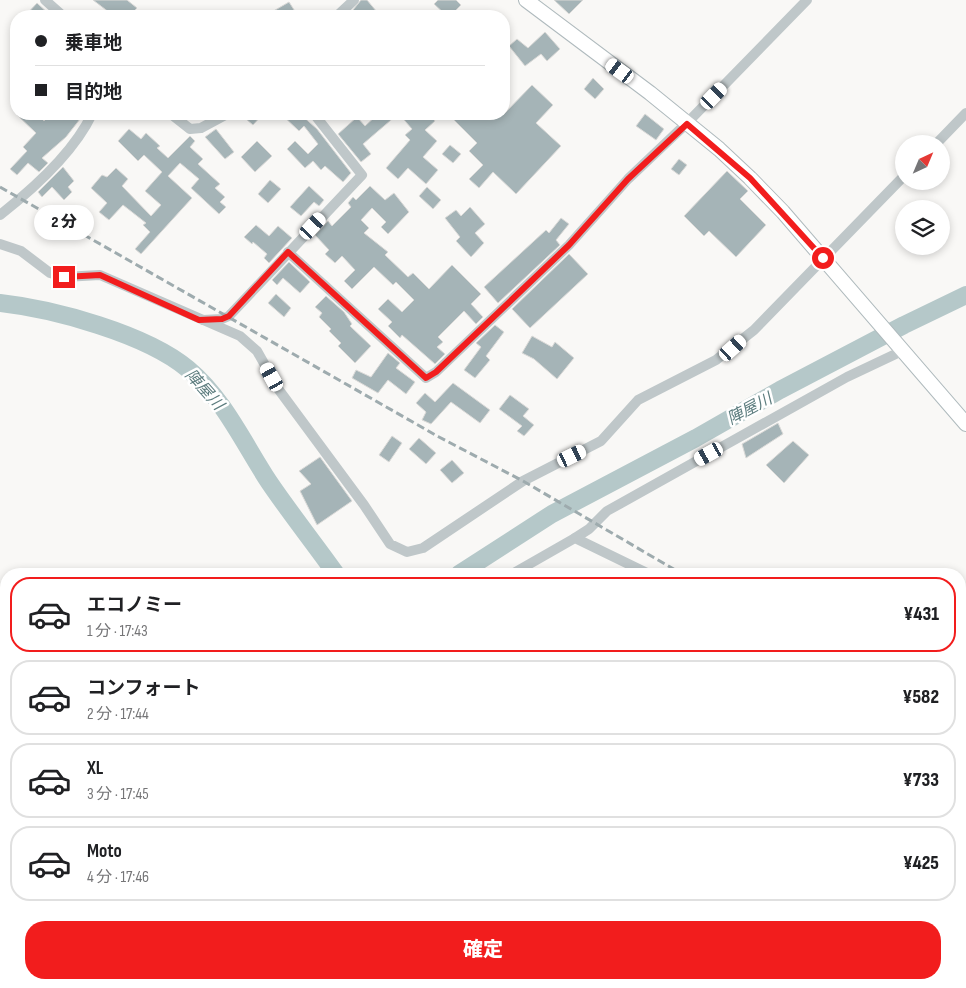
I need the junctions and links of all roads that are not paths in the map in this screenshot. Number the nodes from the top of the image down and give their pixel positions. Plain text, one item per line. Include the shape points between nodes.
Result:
1 (45, 0) edge
2 (354, 0) edge
3 (526, 0) edge
4 (807, 0) edge
5 (56, 10) edge
6 (343, 10) edge
7 (966, 113) edge
8 (88, 120) edge
9 (179, 120) edge
10 (216, 120) edge
11 (319, 120) edge
12 (687, 124) junction
13 (945, 135) edge
14 (895, 185) edge
15 (0, 215) edge
16 (0, 244) edge
17 (288, 252) junction
18 (823, 258) junction
19 (199, 320) junction
20 (901, 349) junction
21 (966, 424) edge
22 (576, 538) junction
23 (523, 568) edge
24 (637, 568) edge

1 - 5 street
2 - 6 street
3 - 12 street via 650,92
4 - 12 street
7 - 13 street
8 - 15 street via 74,144 21,199
9 - 10 street via 190,129 201,128
11 - 17 street via 362,174
12 - 17 street via 628,179 569,245 426,378
12 - 18 street via 750,178
14 - 18 street
16 - 19 street via 22,251 50,273 64,277 100,275
17 - 19 street via 229,316
18 - 19 street via 733,348 638,400 601,441 523,481 423,548 407,552 390,544 279,390 257,351 240,336
18 - 20 street
20 - 21 street
20 - 22 street via 602,514
22 - 23 street
22 - 24 street

